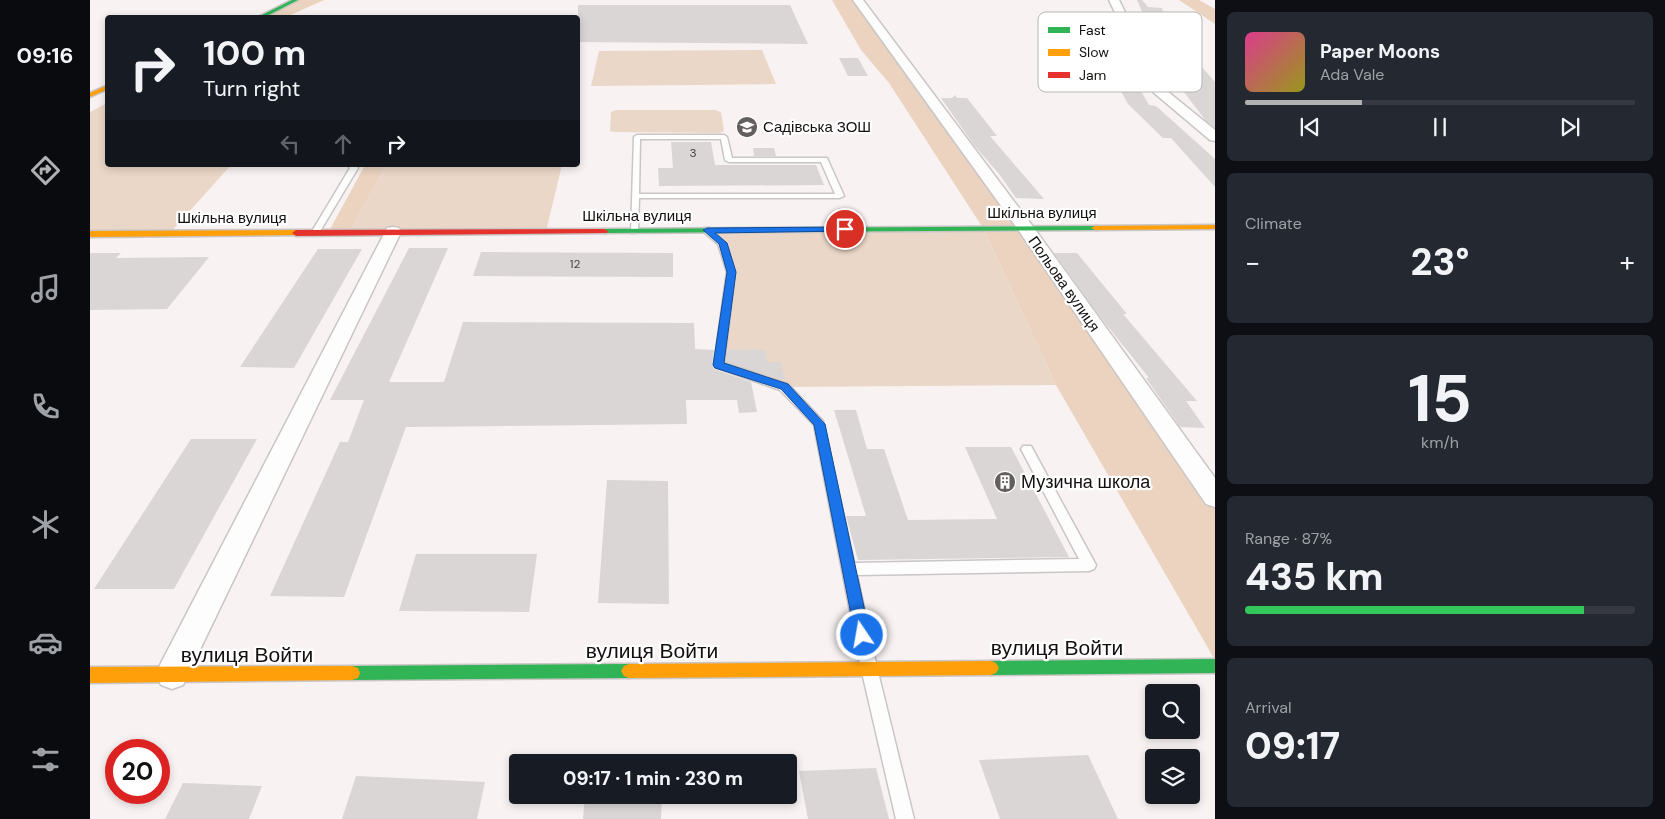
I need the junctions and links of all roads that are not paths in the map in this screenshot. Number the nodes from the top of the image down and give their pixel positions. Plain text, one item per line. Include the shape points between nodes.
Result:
1 (296, 0) edge
2 (858, 0) edge
3 (1114, 0) edge
4 (1120, 12) edge
5 (264, 15) edge
6 (105, 88) edge
7 (1162, 92) edge
8 (90, 95) edge
9 (1215, 137) edge
10 (353, 167) edge
11 (636, 196) junction
12 (1215, 227) edge
13 (1025, 228) junction
14 (707, 230) junction
15 (634, 231) junction
16 (393, 232) junction
17 (316, 233) junction
18 (90, 234) edge
19 (1027, 449) dead end
20 (1215, 497) edge
21 (849, 569) junction
22 (1215, 666) edge
23 (869, 668) junction
24 (90, 674) edge
25 (172, 674) junction
26 (905, 819) edge

1 - 5 street
2 - 13 street, Польова вулиця
3 - 4 street
6 - 8 street
7 - 9 street
10 - 17 lane
11 - 11 lane via 638,137 724,138 729,160 824,160 840,196
11 - 15 lane
12 - 13 street, Шкільна вулиця
13 - 14 street, Шкільна вулиця
13 - 20 street, Польова вулиця
14 - 15 street, Шкільна вулиця
14 - 21 lane via 722,243 732,272 719,365 784,387 819,424
15 - 16 street, Шкільна вулиця
16 - 17 street, Шкільна вулиця
16 - 25 street
17 - 18 street, Шкільна вулиця
19 - 21 lane via 1089,565
21 - 23 lane
22 - 23 street, вулиця Войти
23 - 25 street, вулиця Войти
23 - 26 lane
24 - 25 street, вулиця Войти

